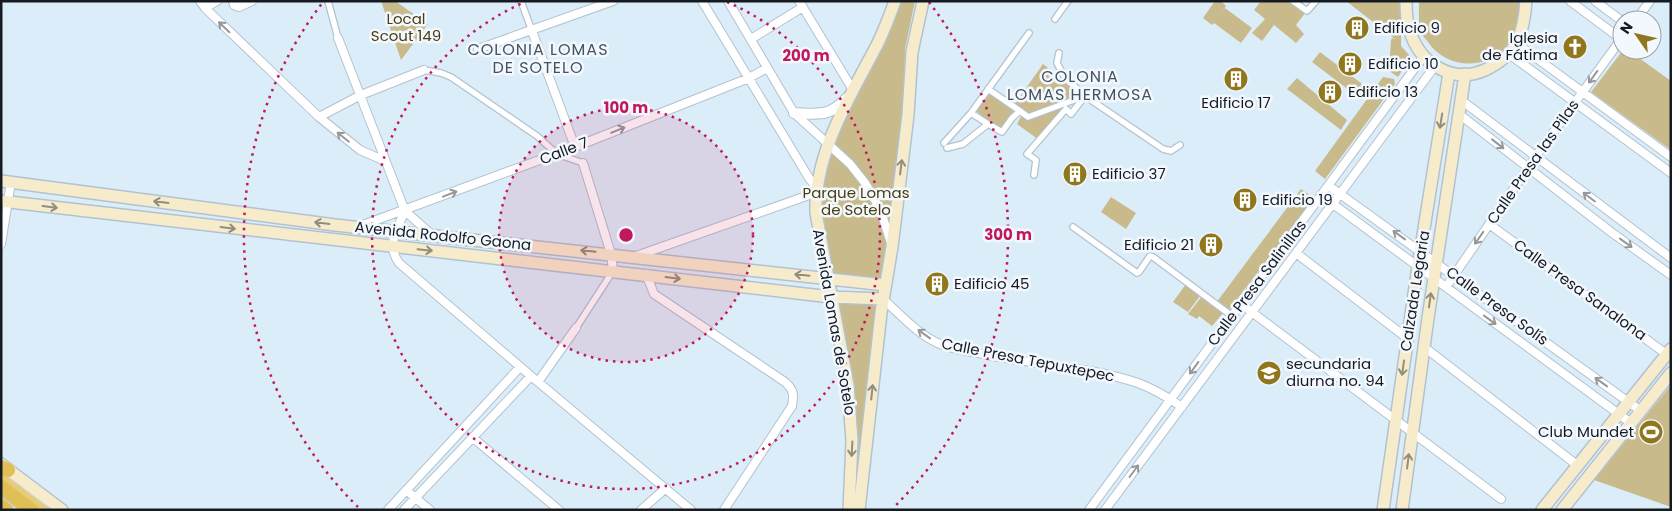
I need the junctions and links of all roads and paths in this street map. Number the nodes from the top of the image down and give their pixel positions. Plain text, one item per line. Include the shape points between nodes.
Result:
1 (200, 1) edge
2 (217, 1) edge
3 (233, 1) edge
4 (252, 1) edge
5 (328, 1) edge
6 (520, 1) edge
7 (613, 1) edge
8 (702, 1) edge
9 (728, 1) edge
10 (894, 1) edge
11 (923, 1) edge
12 (1068, 1) edge
13 (1293, 1) edge
14 (1316, 1) edge
15 (1406, 1) edge
16 (1526, 1) edge
17 (1570, 1) edge
18 (1596, 1) edge
19 (801, 4) edge
20 (205, 8) junction
21 (1612, 13) edge
22 (1056, 20) dead end
23 (532, 31) junction
24 (1612, 31) edge
25 (1029, 32) dead end
26 (338, 38) joint
27 (751, 39) junction
28 (1516, 43) junction
29 (478, 49) dead end
30 (1612, 50) edge
31 (1059, 53) dead end
32 (1509, 54) junction
33 (1423, 56) junction
34 (1435, 66) junction
35 (767, 68) junction
36 (424, 70) joint
37 (1449, 73) junction
38 (1464, 74) junction
39 (749, 78) junction
40 (988, 89) junction
41 (852, 92) junction
42 (1582, 92) junction
43 (361, 95) junction
44 (1085, 96) junction
45 (1461, 100) junction
46 (1575, 102) junction
47 (1020, 111) junction
48 (794, 113) junction
49 (971, 113) junction
50 (1459, 114) junction
51 (319, 117) junction
52 (988, 124) junction
53 (829, 145) junction
54 (1180, 145) dead end
55 (575, 147) junction
56 (557, 154) junction
57 (1536, 156) junction
58 (1671, 157) edge
59 (385, 161) junction
60 (583, 163) joint
61 (1528, 168) junction
62 (1671, 173) edge
63 (1034, 175) dead end
64 (6, 182) edge
65 (1329, 186) junction
66 (816, 190) junction
67 (1340, 193) junction
68 (1322, 196) junction
69 (5, 202) edge
70 (1333, 203) junction
71 (192, 206) junction
72 (405, 211) junction
73 (190, 224) junction
74 (1489, 224) junction
75 (358, 227) junction
76 (1072, 227) dead end
77 (396, 230) junction
78 (431, 234) junction
79 (1, 244) edge
80 (392, 246) junction
81 (892, 246) junction
82 (1421, 251) junction
83 (611, 254) junction
84 (1296, 254) junction
85 (634, 257) junction
86 (1671, 258) edge
87 (1436, 262) junction
88 (1418, 266) junction
89 (613, 270) junction
90 (646, 274) junction
91 (1454, 275) junction
92 (1671, 275) edge
93 (828, 278) junction
94 (1434, 278) junction
95 (885, 285) junction
96 (1446, 287) junction
97 (831, 297) junction
98 (883, 299) junction
99 (1241, 304) junction
100 (1252, 312) junction
101 (1232, 316) junction
102 (576, 328) joint
103 (1407, 338) junction
104 (1428, 350) junction
105 (1669, 353) edge
106 (520, 366) junction
107 (1671, 373) edge
108 (531, 376) junction
109 (538, 382) junction
110 (1171, 400) junction
111 (1629, 401) junction
112 (1182, 407) junction
113 (1641, 411) junction
114 (1619, 414) junction
115 (1396, 419) junction
116 (1631, 423) junction
117 (1412, 432) junction
118 (472, 437) junction
119 (1577, 465) junction
120 (3, 470) edge
121 (1, 486) edge
122 (666, 488) junction
123 (406, 490) junction
124 (415, 498) junction
125 (1501, 499) dead end
126 (1, 506) edge
127 (6, 510) edge
128 (31, 510) edge
129 (41, 510) edge
130 (62, 510) edge
131 (388, 510) edge
132 (404, 510) edge
133 (430, 510) edge
134 (558, 510) edge
135 (641, 510) edge
136 (691, 510) edge
137 (724, 510) edge
138 (848, 510) edge
139 (859, 510) edge
140 (1089, 510) edge
141 (1105, 510) edge
142 (1383, 510) edge
143 (1402, 510) edge
144 (1542, 510) edge
145 (1562, 510) edge

1 - 20 street
2 - 20 street
3 - 4 street via 239,7
5 - 26 street
6 - 23 street
7 - 23 street
8 - 39 street
9 - 27 street
10 - 41 main road, Avenida Lomas de Sotelo via 882,35
81 -> 11 main road, Avenida Lomas de Sotelo via 912,52
12 - 22 street
13 - 14 street via 1307,11
15 - 33 main road via 1410,32
16 - 28 main road
17 - 24 street
18 - 21 street
19 - 27 street
19 - 41 street
51 -> 20 street
23 - 29 street
23 - 55 street
25 - 40 street
26 - 43 street
27 - 35 street
28 - 32 main road
28 - 42 street
30 -> 42 street, Calle Presa las Pilas
31 - 44 street via 1056,62 1061,72
32 - 38 main road via 1482,71
32 - 46 street
33 - 34 main road
33 - 65 street, Calle Presa Salinillas
34 - 37 main road
34 - 67 street, Calle Presa Salinillas
35 - 39 street, Calle 7
35 - 48 street
36 - 43 street
36 - 56 street via 451,77 537,136
37 - 38 main road
37 -> 82 main road, Calzada Legaria
38 - 45 main road, Calzada Legaria
55 -> 39 street, Calle 7
39 - 66 street
40 - 47 street
40 - 49 street
41 - 48 street via 834,110
41 - 53 main road, Avenida Lomas de Sotelo
42 - 46 street, Calle Presa las Pilas
42 - 58 street
43 - 51 street
43 - 59 street
44 - 47 street via 1028,117
44 - 54 street via 1163,149 1172,151
44 - 63 street via 1071,114 1066,109 1027,154 1036,160
45 - 50 main road, Calzada Legaria
45 - 57 street
46 - 57 street, Calle Presa las Pilas
46 - 62 street
47 - 52 street via 1002,132
48 - 53 street
49 - 52 street
49 - 52 street via 946,145 963,144
50 -> 61 street
50 - 87 main road, Calzada Legaria
59 -> 51 street via 360,150
53 - 66 main road, Avenida Lomas de Sotelo
53 - 81 street via 850,164 874,198
55 - 56 street, Calle 7
56 - 60 street
72 -> 56 street, Calle 7
57 - 61 street, Calle Presa las Pilas
86 -> 57 street
59 - 72 street
60 - 83 street
61 - 74 street, Calle Presa las Pilas
61 -> 92 street
64 - 69 street
71 -> 64 main road, Avenida Rodolfo Gaona
65 - 67 street, Calle Presa Solís
65 - 68 street, Calle Presa Salinillas
66 - 85 street
66 - 93 main road, Avenida Lomas de Sotelo via 816,213
67 - 70 street, Calle Presa Salinillas
82 -> 67 street, Calle Presa Solís
68 - 70 street, Calle Presa Solís
68 - 99 street, Calle Presa Salinillas
69 -> 73 main road, Avenida Rodolfo Gaona
69 - 79 street
70 - 84 street, Calle Presa Salinillas
70 - 88 street, Calle Presa Solís
71 - 73 main road
75 -> 71 main road, Avenida Rodolfo Gaona
72 - 75 street, Calle 7
72 - 77 street
72 - 78 street
73 -> 80 main road, Avenida Rodolfo Gaona
74 -> 91 street, Calle Presa las Pilas
74 - 105 street, Calle Presa Sanalona
75 - 77 main road, Avenida Rodolfo Gaona
76 - 101 street via 1137,273 1150,256 1153,257
77 - 78 main road, Avenida Rodolfo Gaona
77 - 80 street
83 -> 78 main road, Avenida Rodolfo Gaona
80 -> 89 main road, Avenida Rodolfo Gaona
80 - 106 street via 393,256 399,263
81 - 95 main road, Avenida Lomas de Sotelo
82 - 87 street, Calle Presa Solís
82 - 88 main road, Calzada Legaria
83 - 85 main road, Avenida Rodolfo Gaona
83 - 89 street
84 - 100 street, Calle Presa Salinillas
84 - 103 street
93 -> 85 main road, Avenida Rodolfo Gaona
87 - 91 street, Calle Presa Solís
87 - 94 main road, Calzada Legaria
88 - 94 street, Calle Presa Solís
88 - 103 main road, Calzada Legaria
89 - 90 main road, Avenida Rodolfo Gaona
89 - 102 street
90 -> 97 main road, Avenida Rodolfo Gaona
90 - 137 street via 654,294 791,388 794,395 792,406
91 - 96 street, Calle Presa las Pilas
111 -> 91 street, Calle Presa Solís
93 - 95 main road, Avenida Rodolfo Gaona
93 - 97 main road, Avenida Lomas de Sotelo
94 - 96 street, Calle Presa Solís
104 -> 94 main road, Calzada Legaria
95 - 98 main road, Avenida Lomas de Sotelo
96 -> 114 street, Calle Presa Solís
97 - 98 main road, Avenida Rodolfo Gaona
97 -> 138 main road, Avenida Lomas de Sotelo via 851,416
110 -> 98 street, Calle Presa Tepuxtepec via 1139,384 1097,373 945,346 922,334
139 -> 98 main road, Avenida Lomas de Sotelo
99 - 100 street
99 - 101 street, Calle Presa Salinillas
100 - 112 street, Calle Presa Salinillas
100 - 115 street
101 -> 110 street, Calle Presa Salinillas
102 - 109 street
103 -> 115 main road, Calzada Legaria
104 - 117 main road, Calzada Legaria
104 - 119 street
105 - 111 main road
106 - 108 street
106 - 123 street
107 - 113 main road
108 - 109 street
108 - 118 street
109 - 122 street
110 - 112 street, Calle Presa Tepuxtepec
110 - 140 street, Calle Presa Salinillas
111 - 113 street, Calle Presa Solís
111 - 114 main road
141 -> 112 street, Calle Presa Salinillas
113 - 116 main road
114 - 116 street, Calle Presa Solís
114 - 119 main road
115 - 117 street
115 - 142 main road, Calzada Legaria
116 - 145 main road
117 - 125 street
143 -> 117 main road, Calzada Legaria
118 - 124 street
118 - 134 street
119 - 144 main road
120 - 129 highway
120 - 130 main road
121 - 128 highway
122 - 135 street
122 - 136 street
123 - 124 street
123 - 131 street
124 - 132 street
124 - 133 street
126 - 127 highway

